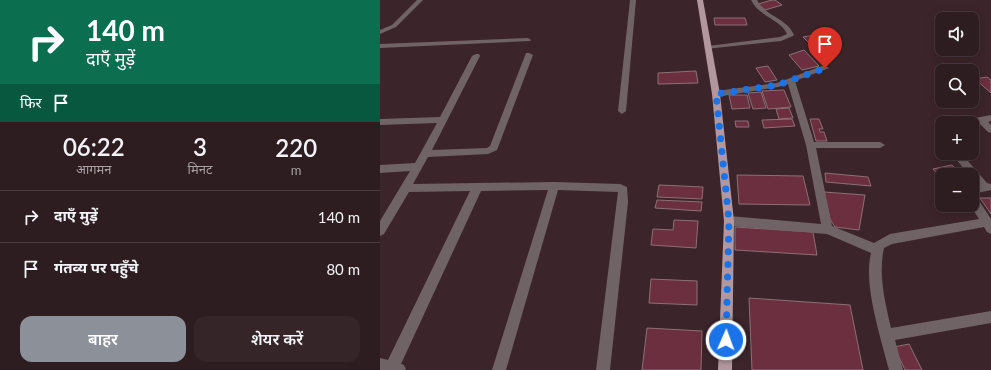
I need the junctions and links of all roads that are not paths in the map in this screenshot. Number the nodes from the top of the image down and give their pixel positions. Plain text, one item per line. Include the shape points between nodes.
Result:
1 (420, 0) edge
2 (633, 0) edge
3 (700, 0) edge
4 (754, 0) edge
5 (380, 32) edge
6 (528, 40) dead end
7 (380, 46) edge
8 (708, 48) junction
9 (529, 55) dead end
10 (476, 56) dead end
11 (825, 68) dead end
12 (791, 80) junction
13 (716, 94) junction
14 (622, 111) dead end
15 (991, 118) edge
16 (442, 120) junction
17 (981, 120) joint
18 (380, 122) edge
19 (991, 130) edge
20 (811, 145) junction
21 (880, 145) dead end
22 (425, 154) junction
23 (963, 160) edge
24 (418, 167) junction
25 (380, 169) edge
26 (554, 186) junction
27 (988, 187) edge
28 (406, 188) junction
29 (476, 188) junction
30 (979, 210) edge
31 (729, 221) junction
32 (989, 226) edge
33 (827, 229) junction
34 (380, 231) edge
35 (877, 250) junction
36 (991, 317) edge
37 (887, 336) junction
38 (390, 368) edge
39 (499, 370) edge
40 (602, 370) edge
41 (725, 370) edge
42 (896, 370) edge

1 - 5 street via 394,26
2 - 14 street
3 - 8 main road
4 - 8 street via 758,8 789,29 792,35 781,39
6 - 7 street
8 - 13 main road
9 - 22 street via 494,148 488,151
10 - 16 street
11 - 12 street
12 - 13 street via 766,88
12 - 20 street
13 - 31 main road
15 - 17 street
16 - 18 street
16 - 22 street
17 - 19 street
20 - 21 street
20 - 33 street
22 - 24 street
23 - 27 street
24 - 25 street
24 - 28 street
26 - 29 street
26 - 39 street
26 - 40 street via 616,187 623,190
28 - 29 street
28 - 34 street
29 - 38 street
30 - 32 street
31 - 33 street
31 - 41 main road
32 - 35 street via 890,239 879,245
33 - 35 street
35 - 37 street via 876,279
36 - 37 street
37 - 42 street

